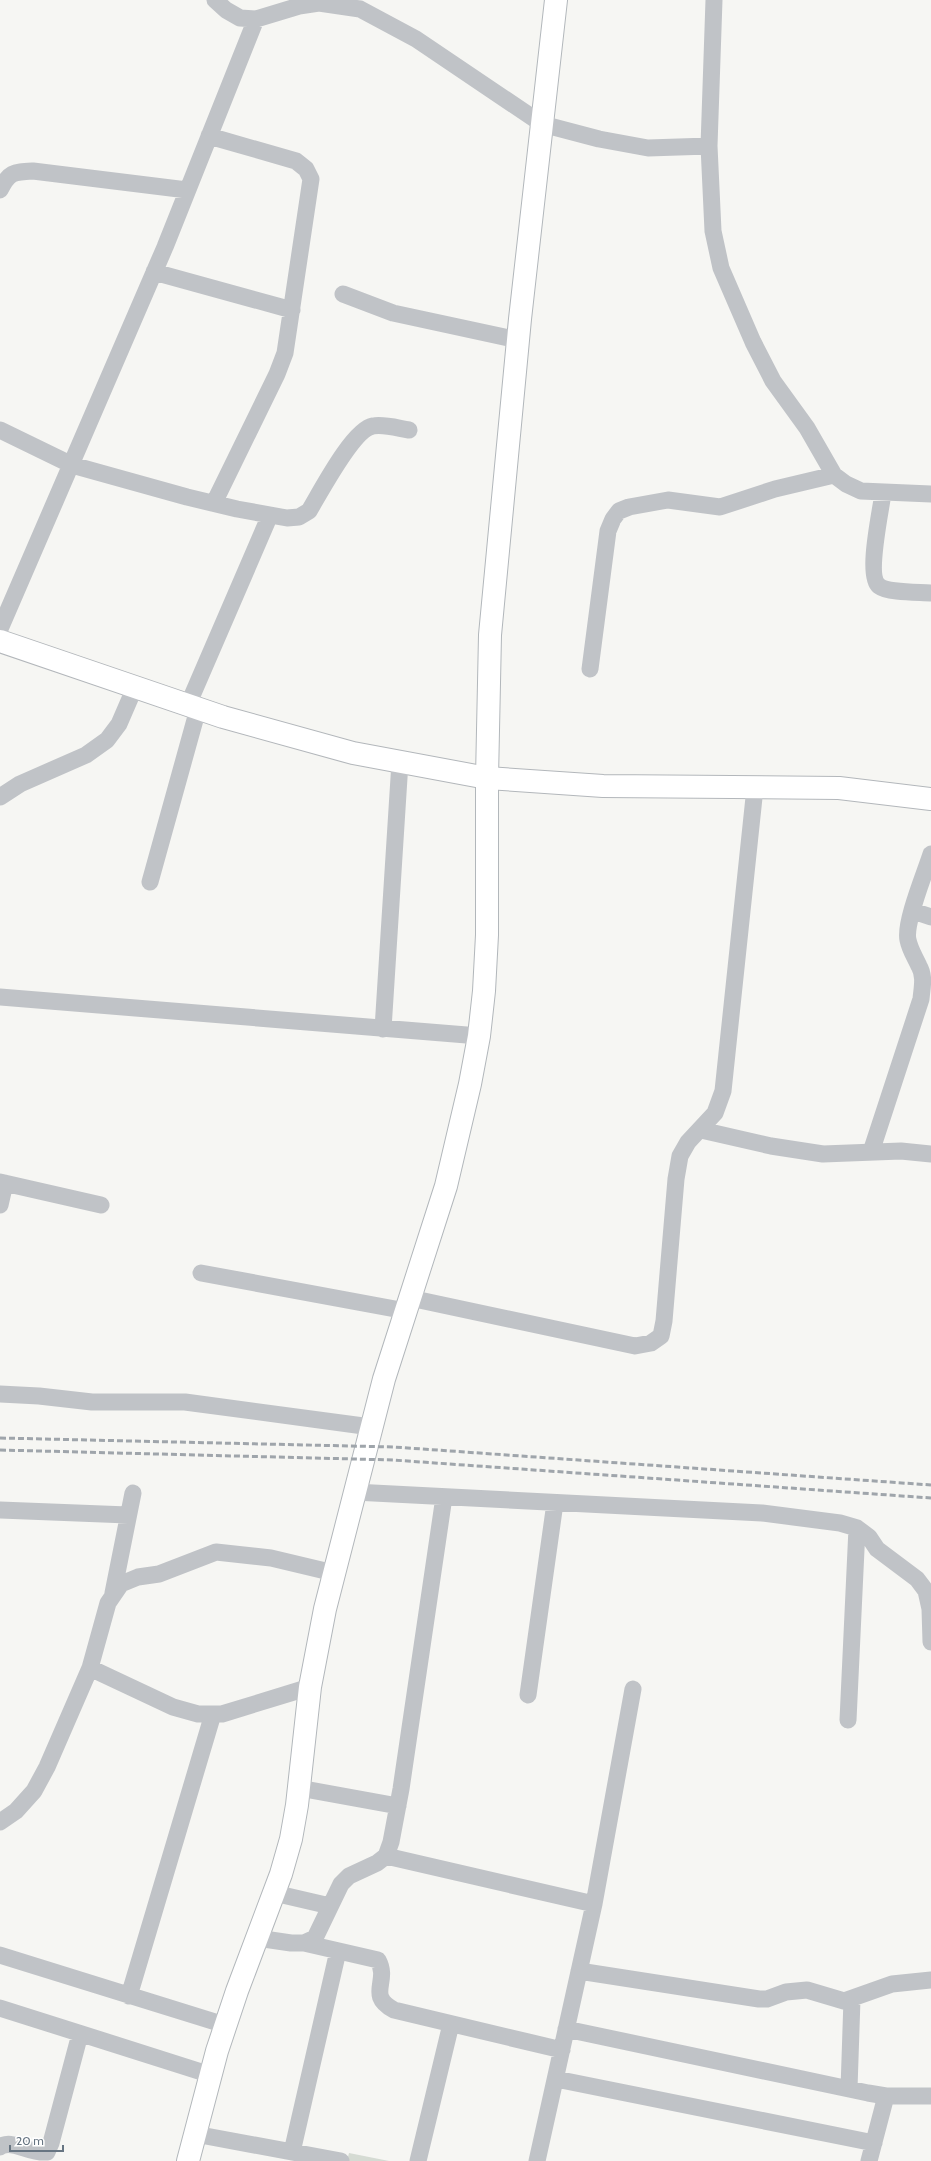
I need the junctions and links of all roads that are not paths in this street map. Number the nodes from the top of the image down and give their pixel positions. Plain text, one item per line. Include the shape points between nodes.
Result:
1 (215, 0) edge
2 (556, 0) edge
3 (714, 0) edge
4 (361, 5) edge
5 (256, 20) junction
6 (542, 124) junction
7 (209, 136) junction
8 (709, 146) junction
9 (0, 190) edge
10 (187, 190) junction
11 (154, 272) junction
12 (343, 294) dead end
13 (292, 310) junction
14 (518, 340) junction
15 (0, 430) edge
16 (409, 430) dead end
17 (72, 465) junction
18 (834, 474) junction
19 (883, 493) junction
20 (931, 494) edge
21 (214, 503) junction
22 (270, 515) junction
23 (931, 593) edge
24 (0, 629) edge
25 (0, 640) edge
26 (590, 669) dead end
27 (135, 687) junction
28 (193, 707) junction
29 (400, 762) junction
30 (487, 778) junction
31 (755, 788) junction
32 (0, 796) edge
33 (931, 799) edge
34 (931, 854) edge
35 (150, 882) dead end
36 (913, 911) junction
37 (931, 917) edge
38 (0, 997) edge
39 (384, 1029) junction
40 (479, 1036) junction
41 (701, 1130) junction
42 (871, 1152) junction
43 (931, 1154) edge
44 (3, 1182) edge
45 (0, 1205) edge
46 (101, 1205) dead end
47 (201, 1273) dead end
48 (408, 1305) junction
49 (0, 1394) edge
50 (371, 1427) junction
51 (354, 1492) junction
52 (133, 1493) dead end
53 (444, 1497) junction
54 (555, 1503) junction
55 (0, 1510) edge
56 (128, 1516) junction
57 (857, 1528) junction
58 (334, 1573) junction
59 (113, 1594) junction
60 (931, 1642) edge
61 (90, 1668) junction
62 (310, 1687) junction
63 (633, 1689) dead end
64 (528, 1695) dead end
65 (213, 1714) junction
66 (848, 1720) dead end
67 (299, 1788) junction
68 (398, 1806) junction
69 (0, 1822) edge
70 (386, 1856) junction
71 (274, 1893) junction
72 (594, 1904) junction
73 (330, 1906) junction
74 (257, 1938) junction
75 (304, 1943) junction
76 (338, 1951) junction
77 (0, 1955) edge
78 (579, 1971) junction
79 (931, 1980) edge
80 (129, 1996) junction
81 (852, 1999) junction
82 (0, 2008) edge
83 (451, 2024) junction
84 (225, 2025) junction
85 (566, 2029) junction
86 (80, 2034) junction
87 (562, 2050) junction
88 (210, 2075) junction
89 (556, 2079) junction
90 (849, 2089) junction
91 (886, 2096) junction
92 (931, 2096) edge
93 (195, 2134) junction
94 (4, 2143) edge
95 (874, 2143) junction
96 (292, 2152) junction
97 (188, 2161) edge
98 (341, 2161) edge
99 (418, 2161) edge
100 (537, 2161) edge
101 (869, 2161) edge

1 - 5 street via 240,18
2 - 6 street
3 - 8 street
4 - 5 street via 319,3 299,6
4 - 6 street
5 - 7 street
6 - 8 street via 648,148
6 - 14 street
7 - 10 street
7 - 13 street via 296,161 306,169 311,179
8 - 18 street via 713,231 721,268 753,342 774,381 807,428
9 - 10 street via 6,176 33,171
10 - 11 street
11 - 13 street
11 - 17 street
12 - 14 street via 393,313
13 - 21 street via 285,353 277,374
14 - 30 street via 490,635
15 - 17 street
16 - 22 street via 371,426 349,446 309,511 299,517
17 - 21 street
17 - 24 street
18 - 19 street via 846,484 861,491
18 - 26 street via 775,488 720,507 668,500 619,511 608,531
19 - 20 street
19 - 23 street via 873,566 874,579 880,587
21 - 22 street
22 - 28 street
25 - 27 street
27 - 28 street
27 - 32 street via 119,724 107,740 86,755 20,784
28 - 29 street via 353,753
28 - 35 street
29 - 30 street
29 - 39 street
30 - 31 street via 603,786
30 - 40 street via 487,935
31 - 33 street via 838,788
31 - 41 street via 723,1090 715,1113
34 - 36 street
36 - 37 street
36 - 42 street via 907,939 912,955 920,967 923,981 921,999
38 - 39 street
39 - 40 street
40 - 48 street via 446,1186
41 - 42 street via 771,1146 823,1154
41 - 48 street via 688,1142 680,1156 664,1321 661,1336 651,1343 635,1346
42 - 43 street via 902,1151
44 - 45 street
44 - 46 street
47 - 48 street
48 - 50 street
49 - 50 street via 92,1402 184,1402
50 - 51 street
51 - 53 street
51 - 58 street
52 - 56 street
53 - 54 street
53 - 68 street
54 - 57 street via 762,1513 804,1517
54 - 64 street
55 - 56 street
56 - 59 street
57 - 60 street via 869,1537 887,1558 917,1579 926,1591 930,1609
57 - 66 street
58 - 59 street via 271,1558 216,1552 159,1574 128,1580
58 - 62 street via 324,1609
59 - 61 street via 108,1603
61 - 65 street via 173,1707 198,1714
61 - 69 street via 34,1791 16,1811
62 - 65 street via 222,1714
62 - 67 street
63 - 72 street
65 - 80 street
67 - 68 street
67 - 71 street via 291,1839
68 - 70 street
70 - 72 street
70 - 73 street via 349,1876 341,1884
71 - 73 street
71 - 74 street
72 - 78 street
73 - 75 street via 315,1938
74 - 75 street
74 - 84 street
75 - 76 street
76 - 83 street via 378,1960 383,1969 379,1994 384,2005 394,2010
76 - 96 street
77 - 80 street
78 - 81 street via 759,1999 767,1999 786,1992 808,1990 844,2001
78 - 85 street
79 - 81 street via 892,1984
80 - 84 street
81 - 90 street
82 - 86 street
83 - 87 street
83 - 99 street
84 - 88 street
85 - 87 street
85 - 90 street
86 - 88 street
86 - 94 street via 47,2152 29,2151
87 - 89 street
88 - 93 street
89 - 95 street
89 - 100 street
90 - 91 street
91 - 92 street
91 - 95 street
93 - 96 street
93 - 97 street
95 - 101 street
96 - 98 street

